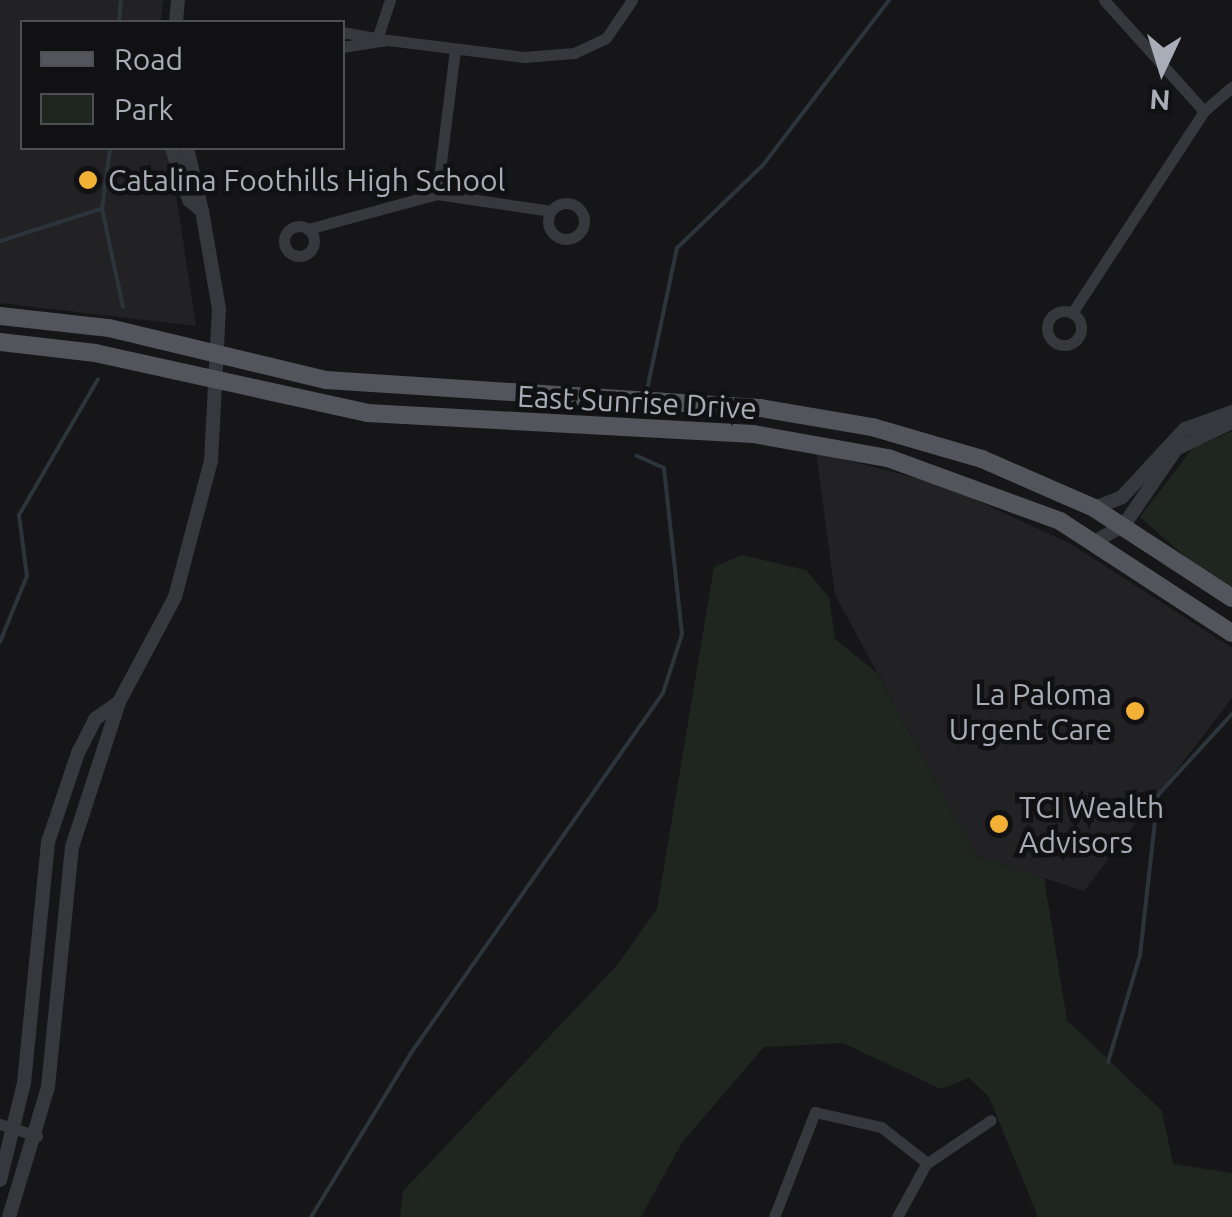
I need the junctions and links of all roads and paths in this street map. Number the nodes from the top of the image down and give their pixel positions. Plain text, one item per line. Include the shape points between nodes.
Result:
1 (390, 0) edge
2 (632, 0) edge
3 (1104, 0) edge
4 (345, 32) edge
5 (381, 38) junction
6 (345, 47) edge
7 (455, 50) junction
8 (1232, 87) edge
9 (1204, 111) junction
10 (183, 150) edge
11 (437, 194) junction
12 (551, 211) dead end
13 (308, 228) dead end
14 (1072, 313) dead end
15 (0, 316) edge
16 (0, 342) edge
17 (216, 354) junction
18 (215, 383) junction
19 (1232, 412) edge
20 (807, 413) junction
21 (1232, 422) edge
22 (801, 440) junction
23 (1094, 508) junction
24 (1124, 525) junction
25 (1096, 540) junction
26 (1232, 598) edge
27 (1232, 633) edge
28 (119, 702) junction
29 (991, 1120) dead end
30 (8, 1127) edge
31 (36, 1136) junction
32 (927, 1163) junction
33 (0, 1180) edge
34 (9, 1217) edge
35 (774, 1217) edge
36 (898, 1217) edge

1 - 5 street
2 - 7 street via 606,38 574,53
3 - 9 street
4 - 5 street
5 - 6 street
5 - 7 street
7 - 11 street
8 - 9 street
9 - 14 street
10 - 17 street via 189,200 202,212 219,309
11 - 12 street
11 - 13 street
15 - 17 main road, East Sunrise Drive via 109,328
16 - 18 main road, East Sunrise Drive
17 - 18 street
17 - 20 main road, East Sunrise Drive via 422,391
18 - 22 main road, East Sunrise Drive via 367,413
18 - 28 street via 193,540
19 - 23 street via 1184,429 1122,497
20 - 22 main road
20 - 23 main road, East Sunrise Drive via 934,443
21 - 24 street via 1176,449
22 - 25 main road, East Sunrise Drive via 966,482
23 - 24 main road, East Sunrise Drive
24 - 25 street
24 - 26 main road, East Sunrise Drive
25 - 27 main road, East Sunrise Drive
28 - 30 street via 95,719 48,842
28 - 31 street via 72,846
29 - 32 street
30 - 31 street
30 - 33 street
31 - 34 street
32 - 35 street via 881,1127 813,1109
32 - 36 street

